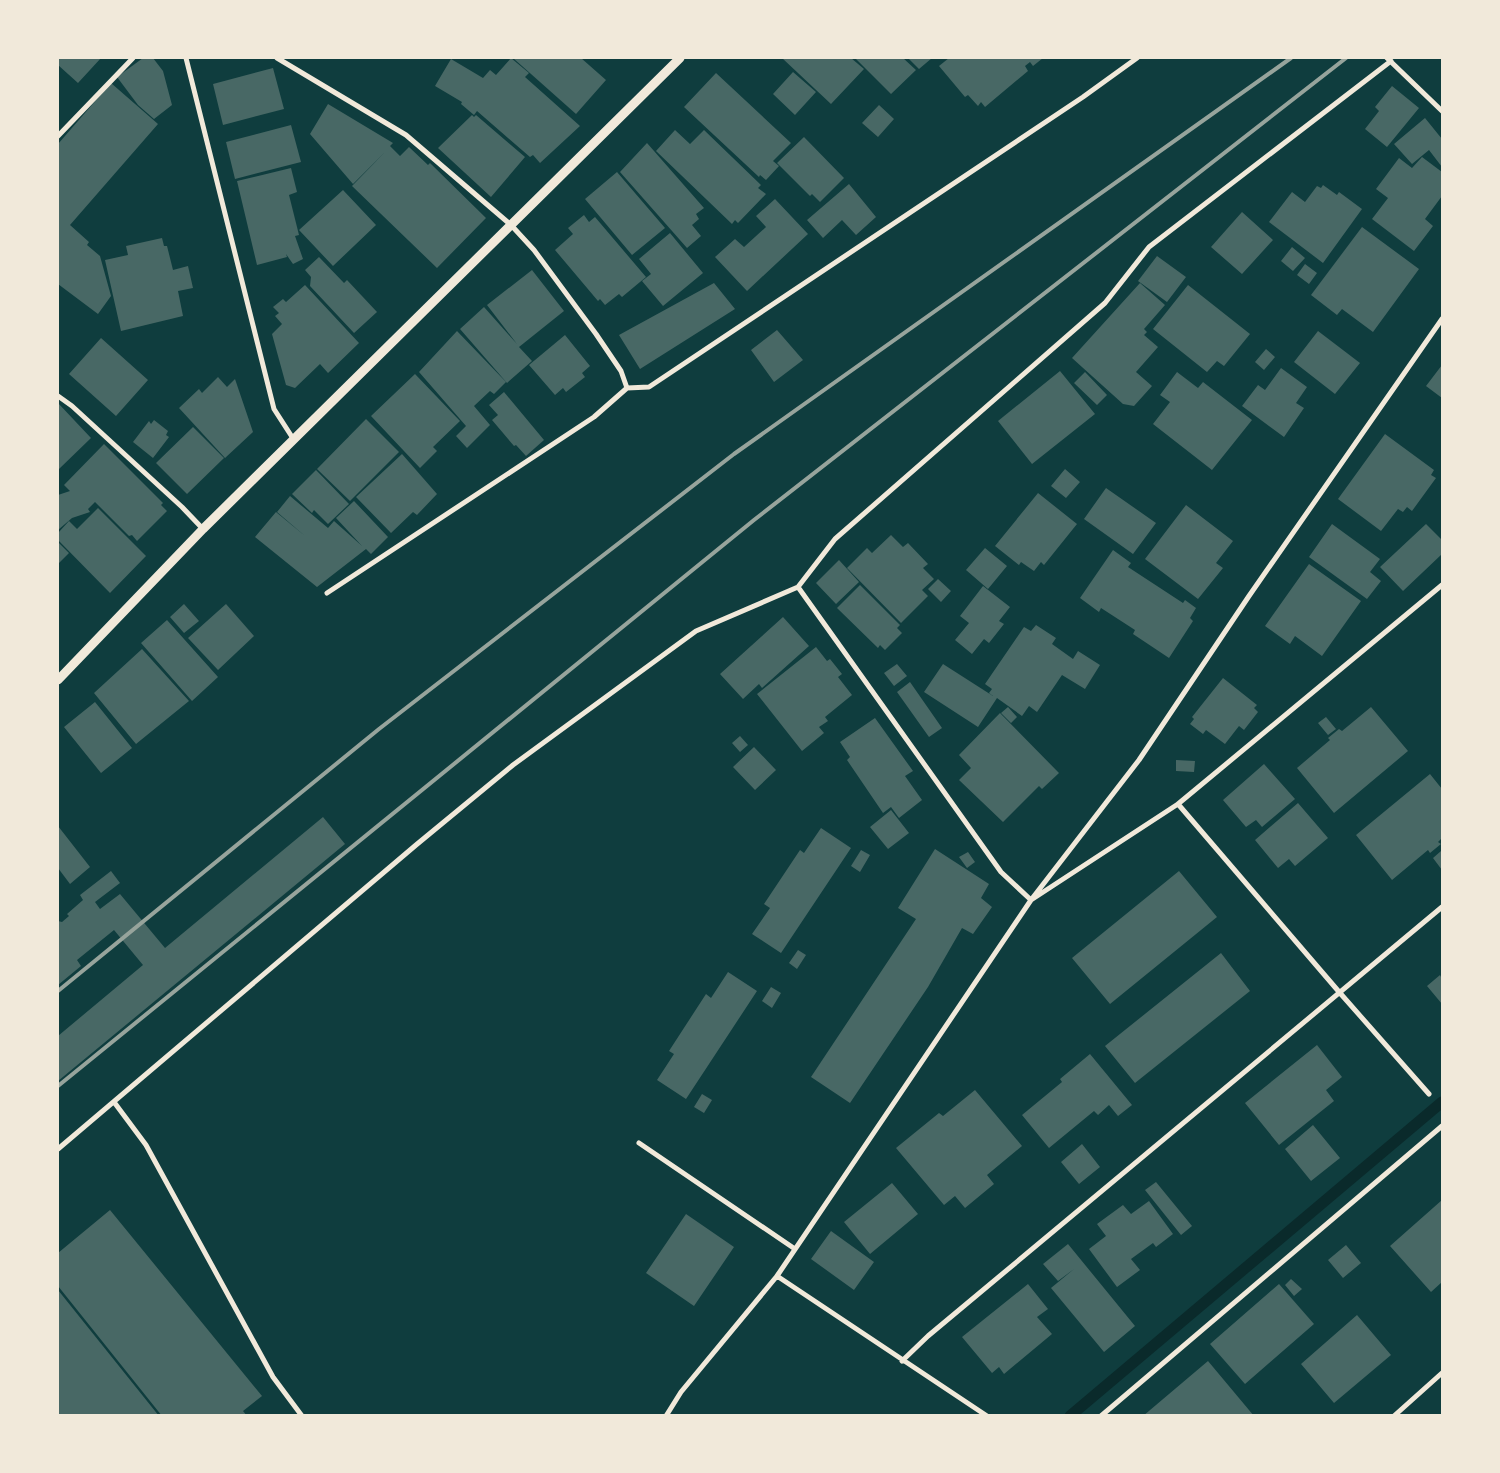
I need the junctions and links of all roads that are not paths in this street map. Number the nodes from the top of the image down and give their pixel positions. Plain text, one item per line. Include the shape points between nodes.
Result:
1 (133, 58) edge
2 (186, 58) edge
3 (277, 58) edge
4 (680, 58) edge
5 (1137, 58) edge
6 (1389, 59) edge
7 (1442, 111) edge
8 (58, 136) edge
9 (510, 225) junction
10 (1442, 319) edge
11 (627, 388) junction
12 (58, 396) edge
13 (294, 441) junction
14 (203, 529) junction
15 (1442, 584) edge
16 (798, 587) junction
17 (327, 593) dead end
18 (58, 680) edge
19 (1178, 804) junction
20 (1032, 900) junction
21 (1442, 906) edge
22 (1340, 993) junction
23 (1429, 1094) dead end
24 (114, 1102) junction
25 (1442, 1126) edge
26 (639, 1143) dead end
27 (58, 1149) edge
28 (795, 1249) junction
29 (777, 1276) junction
30 (902, 1361) junction
31 (1442, 1373) edge
32 (302, 1416) edge
33 (666, 1416) edge
34 (987, 1416) edge
35 (1101, 1416) edge
36 (1394, 1416) edge

1 - 8 street
2 - 13 street via 274,409
3 - 9 street via 406,135
4 - 9 street
5 - 11 street via 649,387
6 - 7 street
6 - 16 street via 1150,247 1106,303 835,539
9 - 11 street via 534,250 596,334 621,372
9 - 13 street
10 - 20 street via 1138,760
11 - 17 street via 594,417
12 - 14 street
13 - 14 street
14 - 18 street
15 - 19 street
16 - 20 street via 1001,872
16 - 24 street via 696,631 513,765
19 - 20 street
19 - 22 street
20 - 28 street
21 - 22 street
22 - 23 street
22 - 30 street
24 - 27 street
24 - 32 street via 146,1145 273,1377
25 - 35 street
26 - 28 street
28 - 29 street
29 - 30 street
29 - 33 street via 681,1392
30 - 34 street
31 - 36 street

